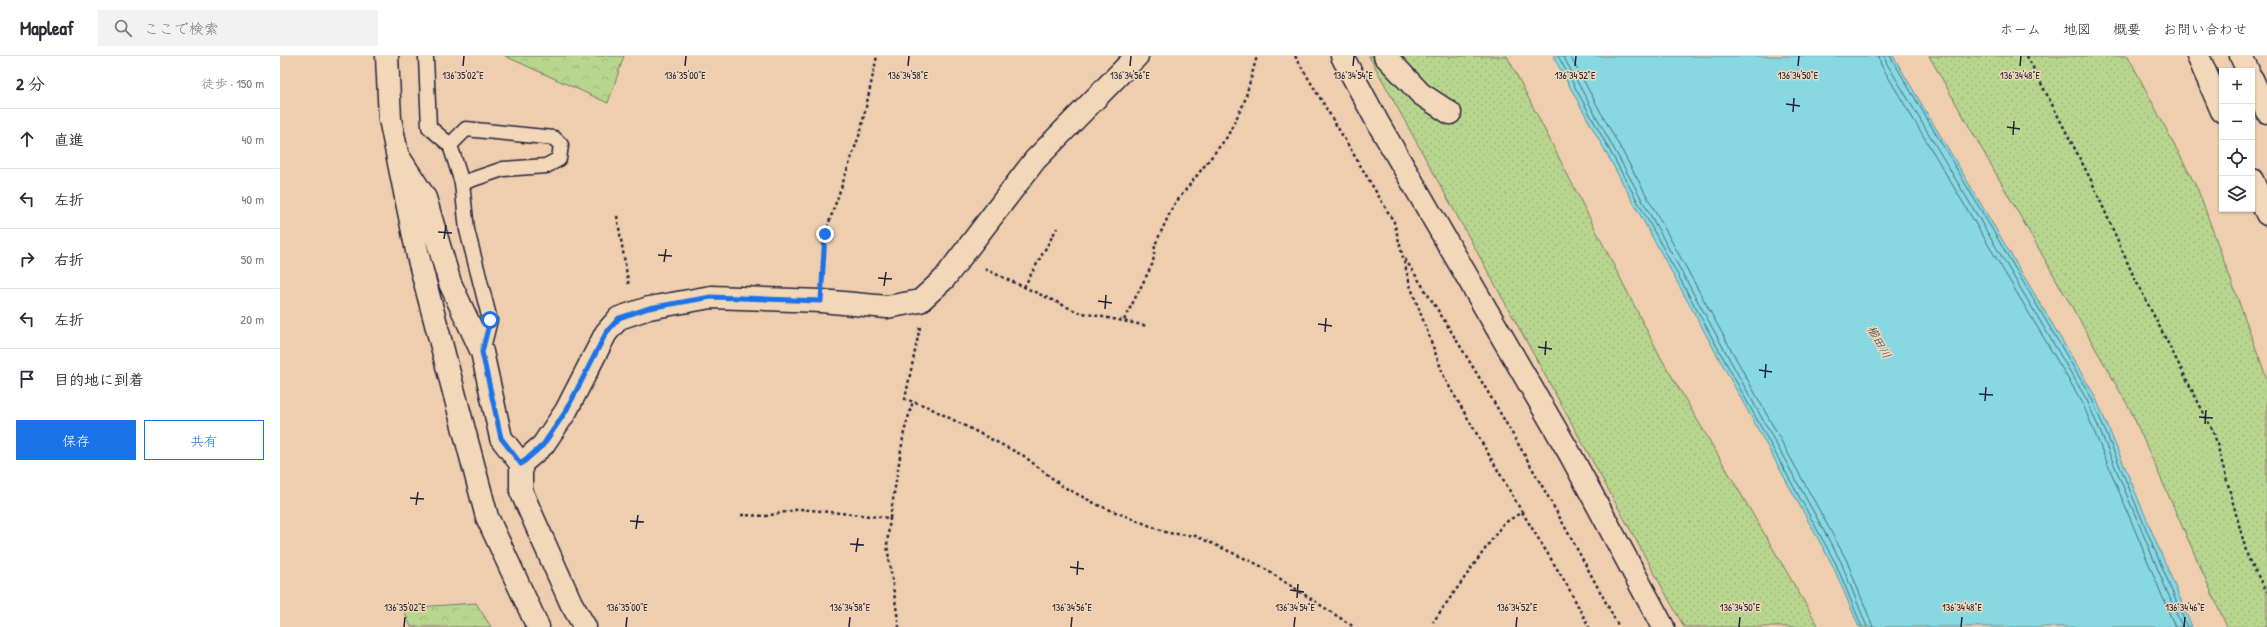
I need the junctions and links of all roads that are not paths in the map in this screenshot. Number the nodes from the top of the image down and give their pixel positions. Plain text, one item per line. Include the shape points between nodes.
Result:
1 (387, 56) edge
2 (1137, 56) edge
3 (1342, 56) edge
4 (1385, 56) edge
5 (2198, 56) edge
6 (2242, 56) edge
7 (426, 58) dead end
8 (2247, 68) edge
9 (2255, 86) edge
10 (2219, 104) edge
11 (2267, 112) edge
12 (1450, 113) dead end
13 (450, 145) junction
14 (398, 156) junction
15 (462, 183) junction
16 (2255, 187) edge
17 (2267, 214) edge
18 (482, 352) junction
19 (521, 464) junction
20 (538, 627) edge
21 (585, 627) edge
22 (1663, 627) edge

1 - 14 street via 390,119
2 - 19 street via 1035,160 944,279 920,301 887,307 821,301 711,297 649,308 619,318 606,333 566,411 543,445
3 - 22 street via 1378,123 1570,454
4 - 12 street via 1421,94
5 - 10 street
6 - 8 street
7 - 13 lane via 429,127
9 - 11 street
13 - 15 lane
13 - 15 lane via 466,129 554,138 561,145 559,159 546,166 503,169
14 - 18 street via 424,198 450,284
14 - 20 street via 418,256 487,517
15 - 18 lane via 467,230 490,320
16 - 17 street
18 - 19 street via 501,438
19 - 21 street via 521,491 571,603

